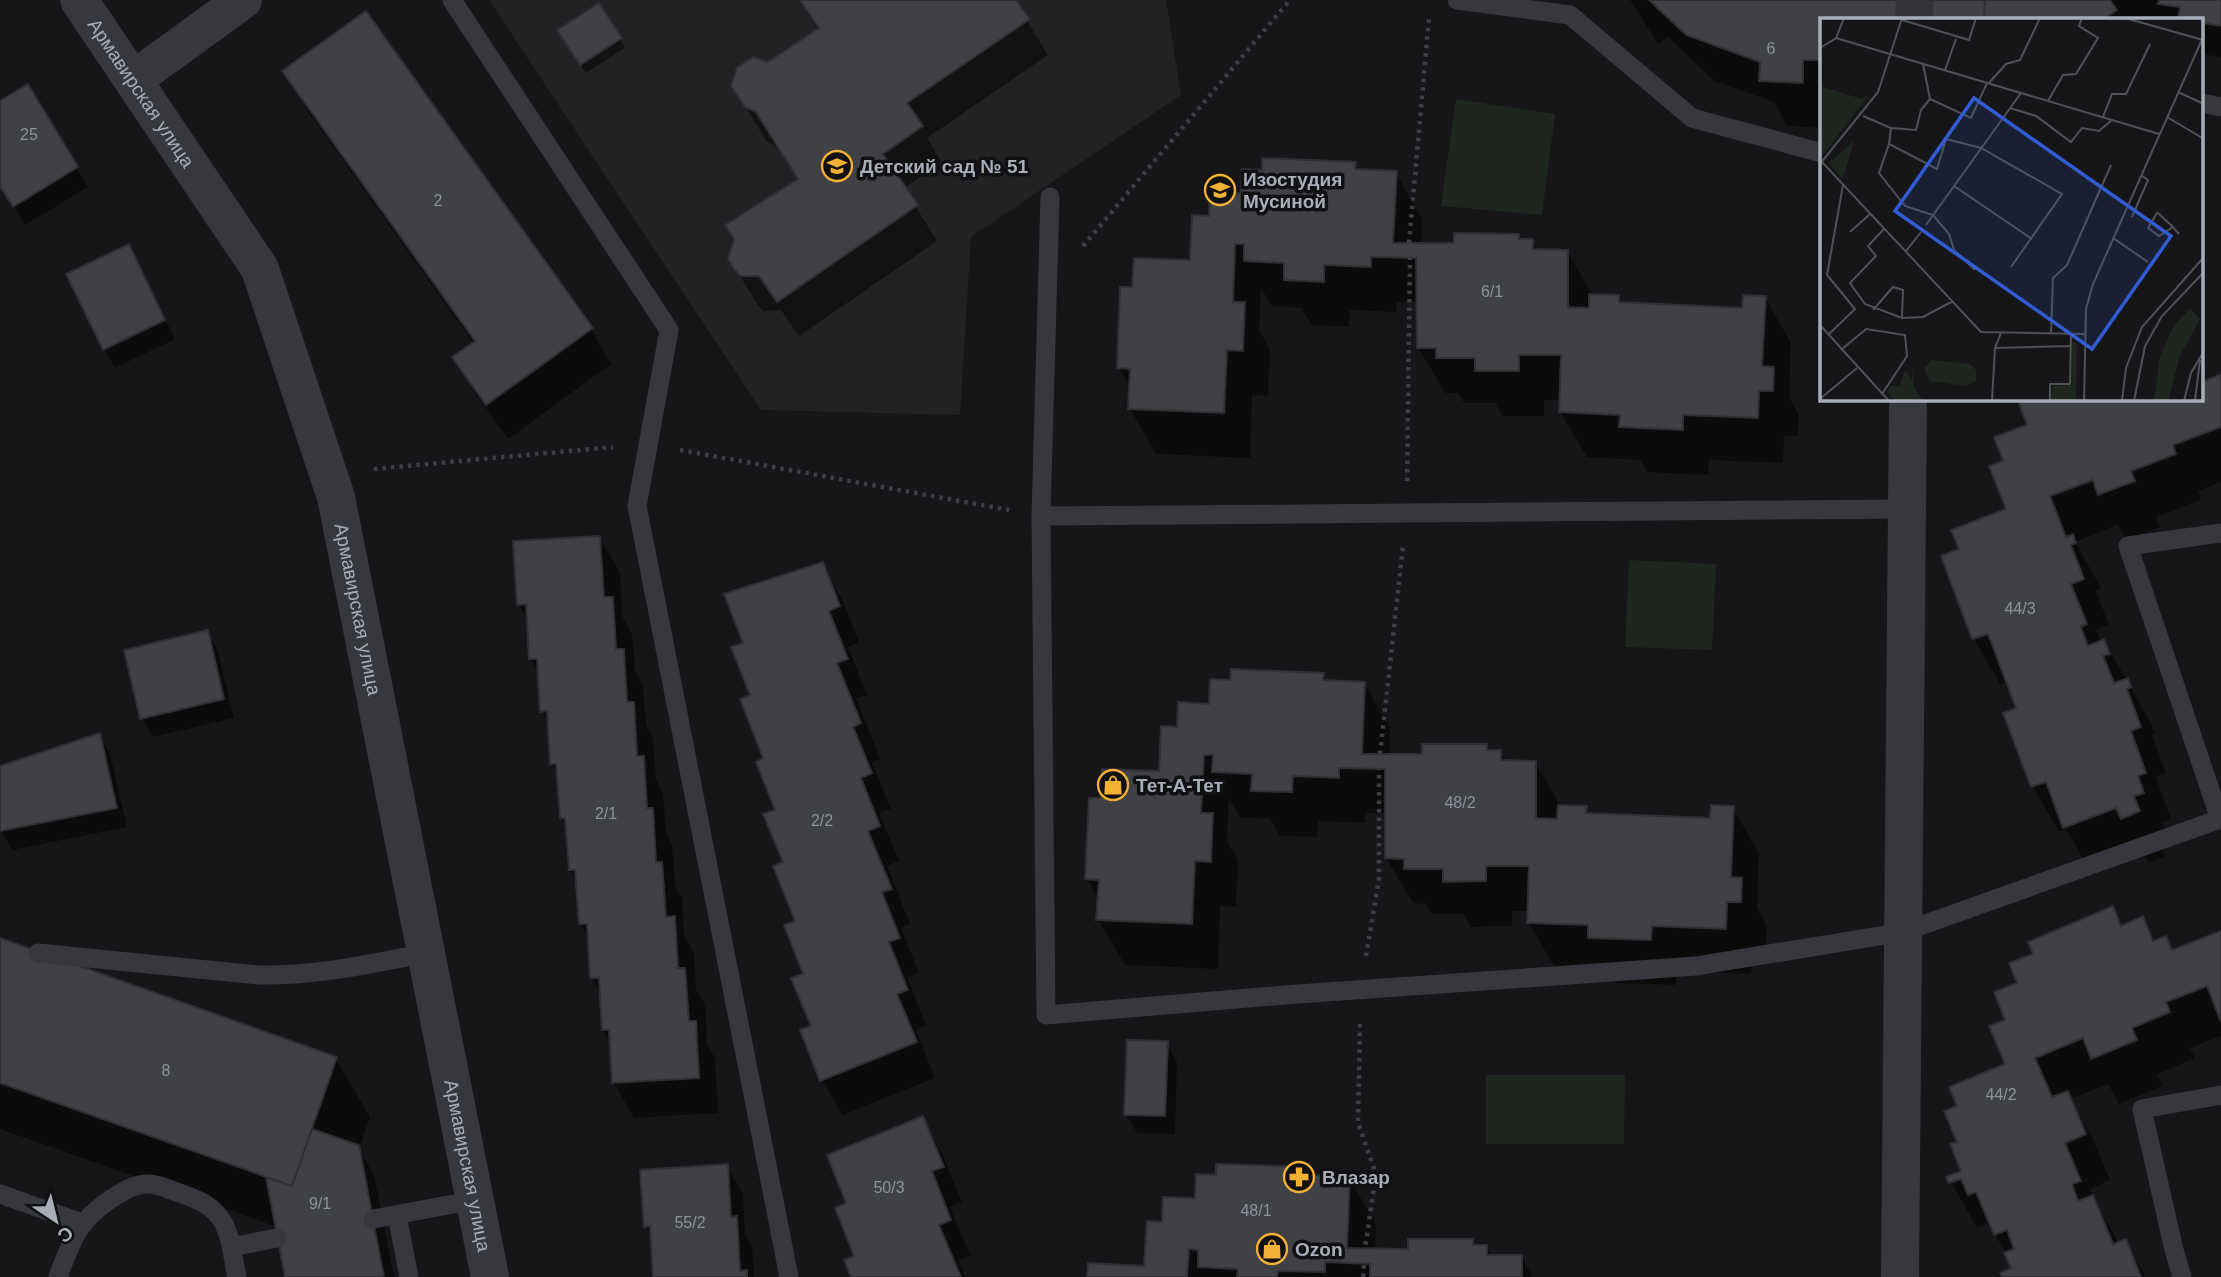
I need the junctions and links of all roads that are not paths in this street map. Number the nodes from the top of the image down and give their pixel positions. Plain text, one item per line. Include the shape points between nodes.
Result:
1 (79, 0) edge
2 (452, 0) edge
3 (1457, 0) edge
4 (237, 2) edge
5 (133, 80) junction
6 (1820, 152) edge
7 (1050, 197) dead end
8 (1908, 401) edge
9 (1907, 509) junction
10 (1041, 516) junction
11 (2221, 533) edge
12 (1903, 932) junction
13 (38, 953) dead end
14 (426, 953) junction
15 (2221, 1095) edge
16 (0, 1194) edge
17 (475, 1200) junction
18 (397, 1215) junction
19 (373, 1219) dead end
20 (82, 1223) junction
21 (277, 1238) dead end
22 (231, 1247) junction
23 (58, 1277) edge
24 (237, 1277) edge
25 (409, 1277) edge
26 (490, 1277) edge
27 (789, 1277) edge
28 (1900, 1277) edge
29 (2182, 1277) edge

1 - 5 street, Армавирская улица
2 - 27 lane via 669,330 637,506
3 - 6 lane via 1570,15 1692,118
4 - 5 street
5 - 14 street, Армавирская улица via 260,269 337,497
7 - 10 lane
8 - 9 street
9 - 10 lane
9 - 12 street
10 - 12 lane via 1045,1015 1696,966
11 - 12 lane via 2128,546 2220,819
12 - 28 street
13 - 14 lane via 282,975 322,973
14 - 17 street, Армавирская улица
15 - 29 lane via 2142,1109
16 - 20 lane
17 - 18 lane
17 - 26 street, Армавирская улица
18 - 19 lane
18 - 25 lane
20 - 22 lane via 133,1186 155,1185 208,1205 223,1222
20 - 23 lane
21 - 22 lane
22 - 24 lane

